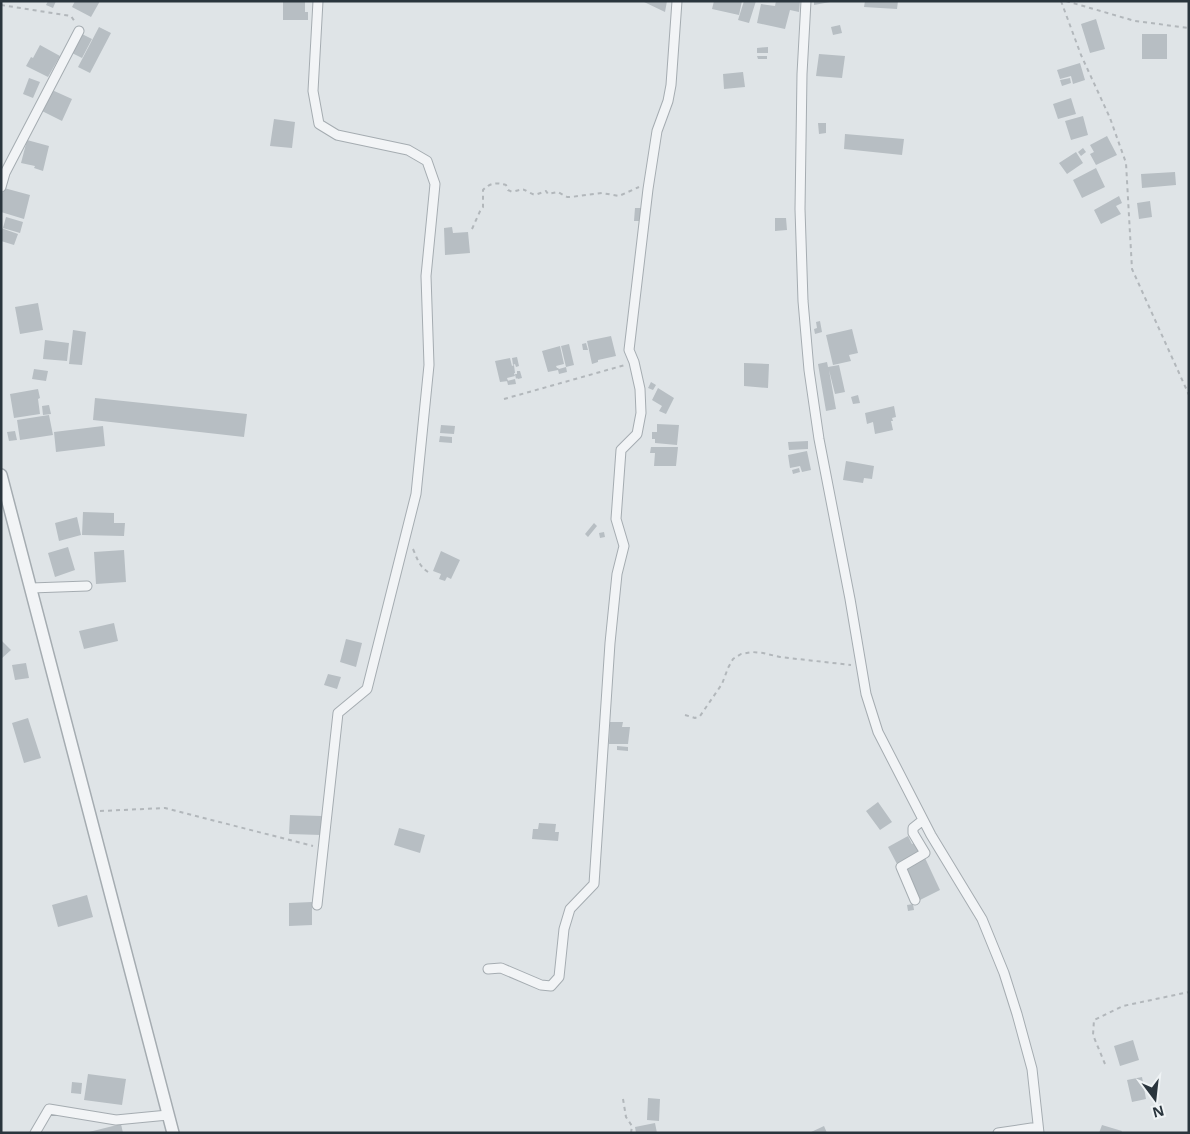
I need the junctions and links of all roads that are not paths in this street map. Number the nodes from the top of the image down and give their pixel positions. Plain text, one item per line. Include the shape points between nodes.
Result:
1 (318, 1) edge
2 (677, 1) edge
3 (806, 1) edge
4 (79, 31) road end
5 (1, 187) edge
6 (1, 475) edge
7 (87, 586) dead end
8 (31, 588) junction
9 (924, 820) junction
10 (915, 900) dead end
11 (317, 905) dead end
12 (488, 970) dead end
13 (168, 1115) junction
14 (1039, 1130) edge
15 (35, 1133) edge
16 (173, 1133) edge
17 (998, 1133) edge

1 - 11 street via 313,91 319,124 336,135 408,150 427,162 435,184 426,276 428,365 416,494 367,689 338,713
2 - 12 street via 671,84 657,131 629,350 640,390 641,413 637,434 621,450 616,519 624,546 617,574 610,642 594,884 570,909 564,929 559,977 551,986 541,986 500,968
3 - 9 street via 800,209 809,370 819,440 866,694 878,732
4 - 5 street via 5,173
6 - 8 street
7 - 8 street
8 - 13 street
9 - 10 street via 913,828 913,833 925,853 901,867
9 - 14 street via 982,919 1004,973 1032,1069
13 - 15 street via 116,1120 48,1109
13 - 16 street
14 - 17 street

